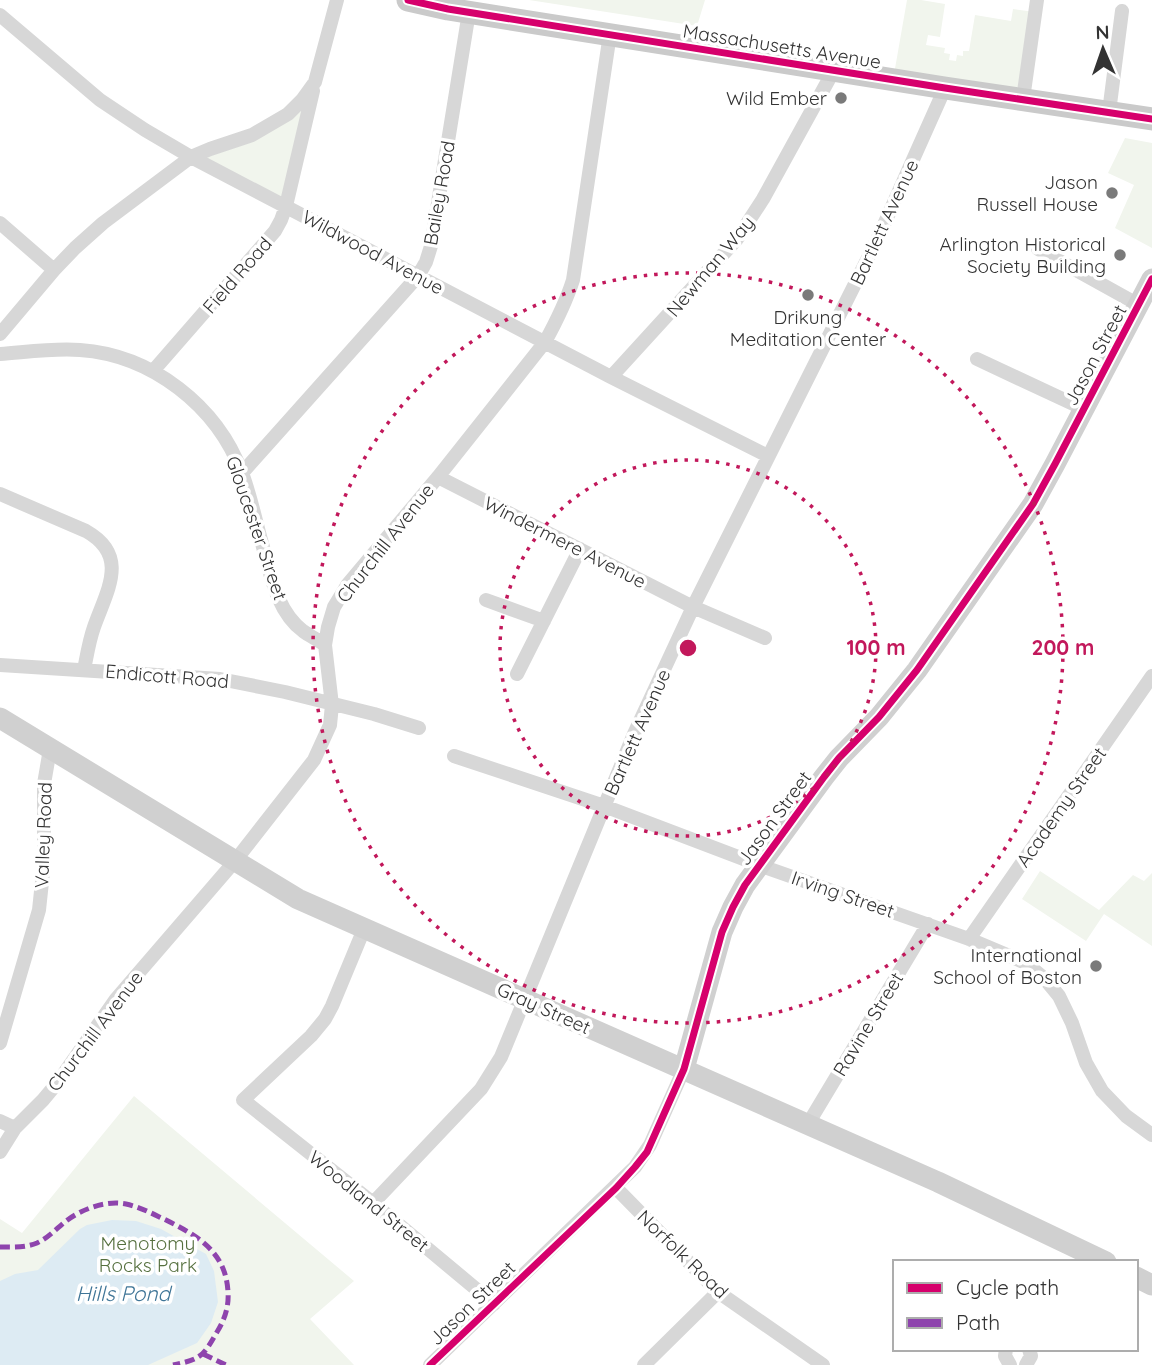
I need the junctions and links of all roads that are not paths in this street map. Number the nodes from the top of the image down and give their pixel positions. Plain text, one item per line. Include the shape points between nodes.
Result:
1 (337, 0) edge
2 (408, 0) edge
3 (1037, 0) edge
4 (469, 12) junction
5 (1122, 12) dead end
6 (0, 15) edge
7 (610, 34) junction
8 (834, 70) junction
9 (315, 82) junction
10 (945, 88) junction
11 (1023, 99) junction
12 (1109, 112) junction
13 (1152, 119) edge
14 (191, 157) junction
15 (286, 206) junction
16 (0, 223) edge
17 (1038, 249) dead end
18 (54, 270) junction
19 (418, 276) junction
20 (1152, 279) edge
21 (1139, 304) junction
22 (0, 334) edge
23 (545, 342) junction
24 (0, 354) edge
25 (977, 359) dead end
26 (153, 371) junction
27 (611, 377) junction
28 (1084, 410) junction
29 (768, 456) junction
30 (242, 473) junction
31 (438, 477) junction
32 (0, 494) edge
33 (580, 549) junction
34 (486, 600) dead end
35 (694, 607) junction
36 (544, 621) junction
37 (765, 638) dead end
38 (325, 645) junction
39 (0, 665) edge
40 (84, 670) junction
41 (517, 674) dead end
42 (1152, 676) edge
43 (332, 705) junction
44 (0, 718) edge
45 (419, 728) dead end
46 (50, 749) junction
47 (454, 756) dead end
48 (604, 806) junction
49 (234, 861) junction
50 (760, 865) junction
51 (928, 924) junction
52 (365, 929) junction
53 (969, 939) junction
54 (525, 1000) junction
55 (0, 1043) edge
56 (684, 1069) junction
57 (0, 1121) edge
58 (808, 1124) junction
59 (15, 1128) junction
60 (1152, 1135) edge
61 (0, 1152) edge
62 (616, 1188) junction
63 (373, 1203) junction
64 (1102, 1260) edge
65 (718, 1292) junction
66 (494, 1304) junction
67 (430, 1365) edge
68 (644, 1365) edge
69 (823, 1365) edge

1 - 9 street, Field Road
2 - 4 main road, Massachusetts Avenue
3 - 11 street
4 - 7 main road, Massachusetts Avenue
4 - 19 street, Bailey Road via 431,246
5 - 12 street
6 - 14 street, Wildwood Avenue via 100,100
7 - 8 main road, Massachusetts Avenue
7 - 23 street, Churchill Avenue via 573,280
8 - 10 main road, Massachusetts Avenue
8 - 27 street, Newman Way via 737,239
9 - 14 street via 295,107 269,127
9 - 15 street, Field Road
10 - 11 main road, Massachusetts Avenue
10 - 29 street, Bartlett Avenue via 893,207
11 - 12 main road, Massachusetts Avenue
12 - 13 main road, Massachusetts Avenue
14 - 15 street, Wildwood Avenue
14 - 18 street via 103,223
15 - 19 street, Wildwood Avenue
15 - 26 street, Field Road via 275,231
16 - 18 street
17 - 21 street
18 - 22 street
19 - 23 street, Wildwood Avenue
19 - 30 street, Bailey Road
20 - 21 street, Jason Street
21 - 28 street, Jason Street
23 - 27 street, Wildwood Avenue
23 - 31 street, Churchill Avenue
24 - 26 street, Gloucester Street via 82,350
25 - 28 street
26 - 30 street, Gloucester Street via 213,421
27 - 29 street, Wildwood Avenue
28 - 50 street, Jason Street via 1033,504 917,670 839,758
29 - 35 street, Bartlett Avenue
30 - 38 street, Gloucester Street via 278,595 295,624
31 - 33 street, Windermere Avenue
31 - 38 street, Churchill Avenue via 348,584 334,607
32 - 40 street via 86,531 106,545 110,582 90,637
33 - 35 street, Windermere Avenue
33 - 36 street
34 - 36 street
35 - 37 street, Windermere Avenue
35 - 48 street, Bartlett Avenue
36 - 41 street
38 - 43 street, Churchill Avenue
39 - 40 street, Endicott Road
40 - 43 street, Endicott Road via 220,679
42 - 53 street, Academy Street
43 - 45 street, Endicott Road
43 - 49 street, Churchill Avenue via 330,725 314,760
44 - 46 street, Gray Street
46 - 49 street, Gray Street
46 - 55 street, Valley Road via 44,784 39,909
47 - 48 street, Irving Street
48 - 50 street, Irving Street
48 - 54 street, Bartlett Avenue
49 - 52 street, Gray Street via 298,899
49 - 59 street, Churchill Avenue via 116,999 43,1100
50 - 51 street, Irving Street
50 - 56 street, Jason Street via 722,932
51 - 53 street, Irving Street
51 - 58 street, Ravine Street
52 - 54 street, Gray Street
52 - 63 street, Woodland Street via 325,1018 243,1100
53 - 60 street, Irving Street via 1026,963 1045,979 1065,1007 1102,1091
54 - 56 street, Gray Street
54 - 63 street, Bartlett Avenue via 501,1057 481,1089
56 - 58 street, Gray Street
56 - 62 street, Jason Street via 647,1152
57 - 59 street
58 - 64 street, Gray Street
59 - 61 street, Churchill Avenue
62 - 65 street, Norfolk Road
62 - 66 street, Jason Street
63 - 66 street, Woodland Street
65 - 68 street
65 - 69 street, Norfolk Road
66 - 67 street, Jason Street

